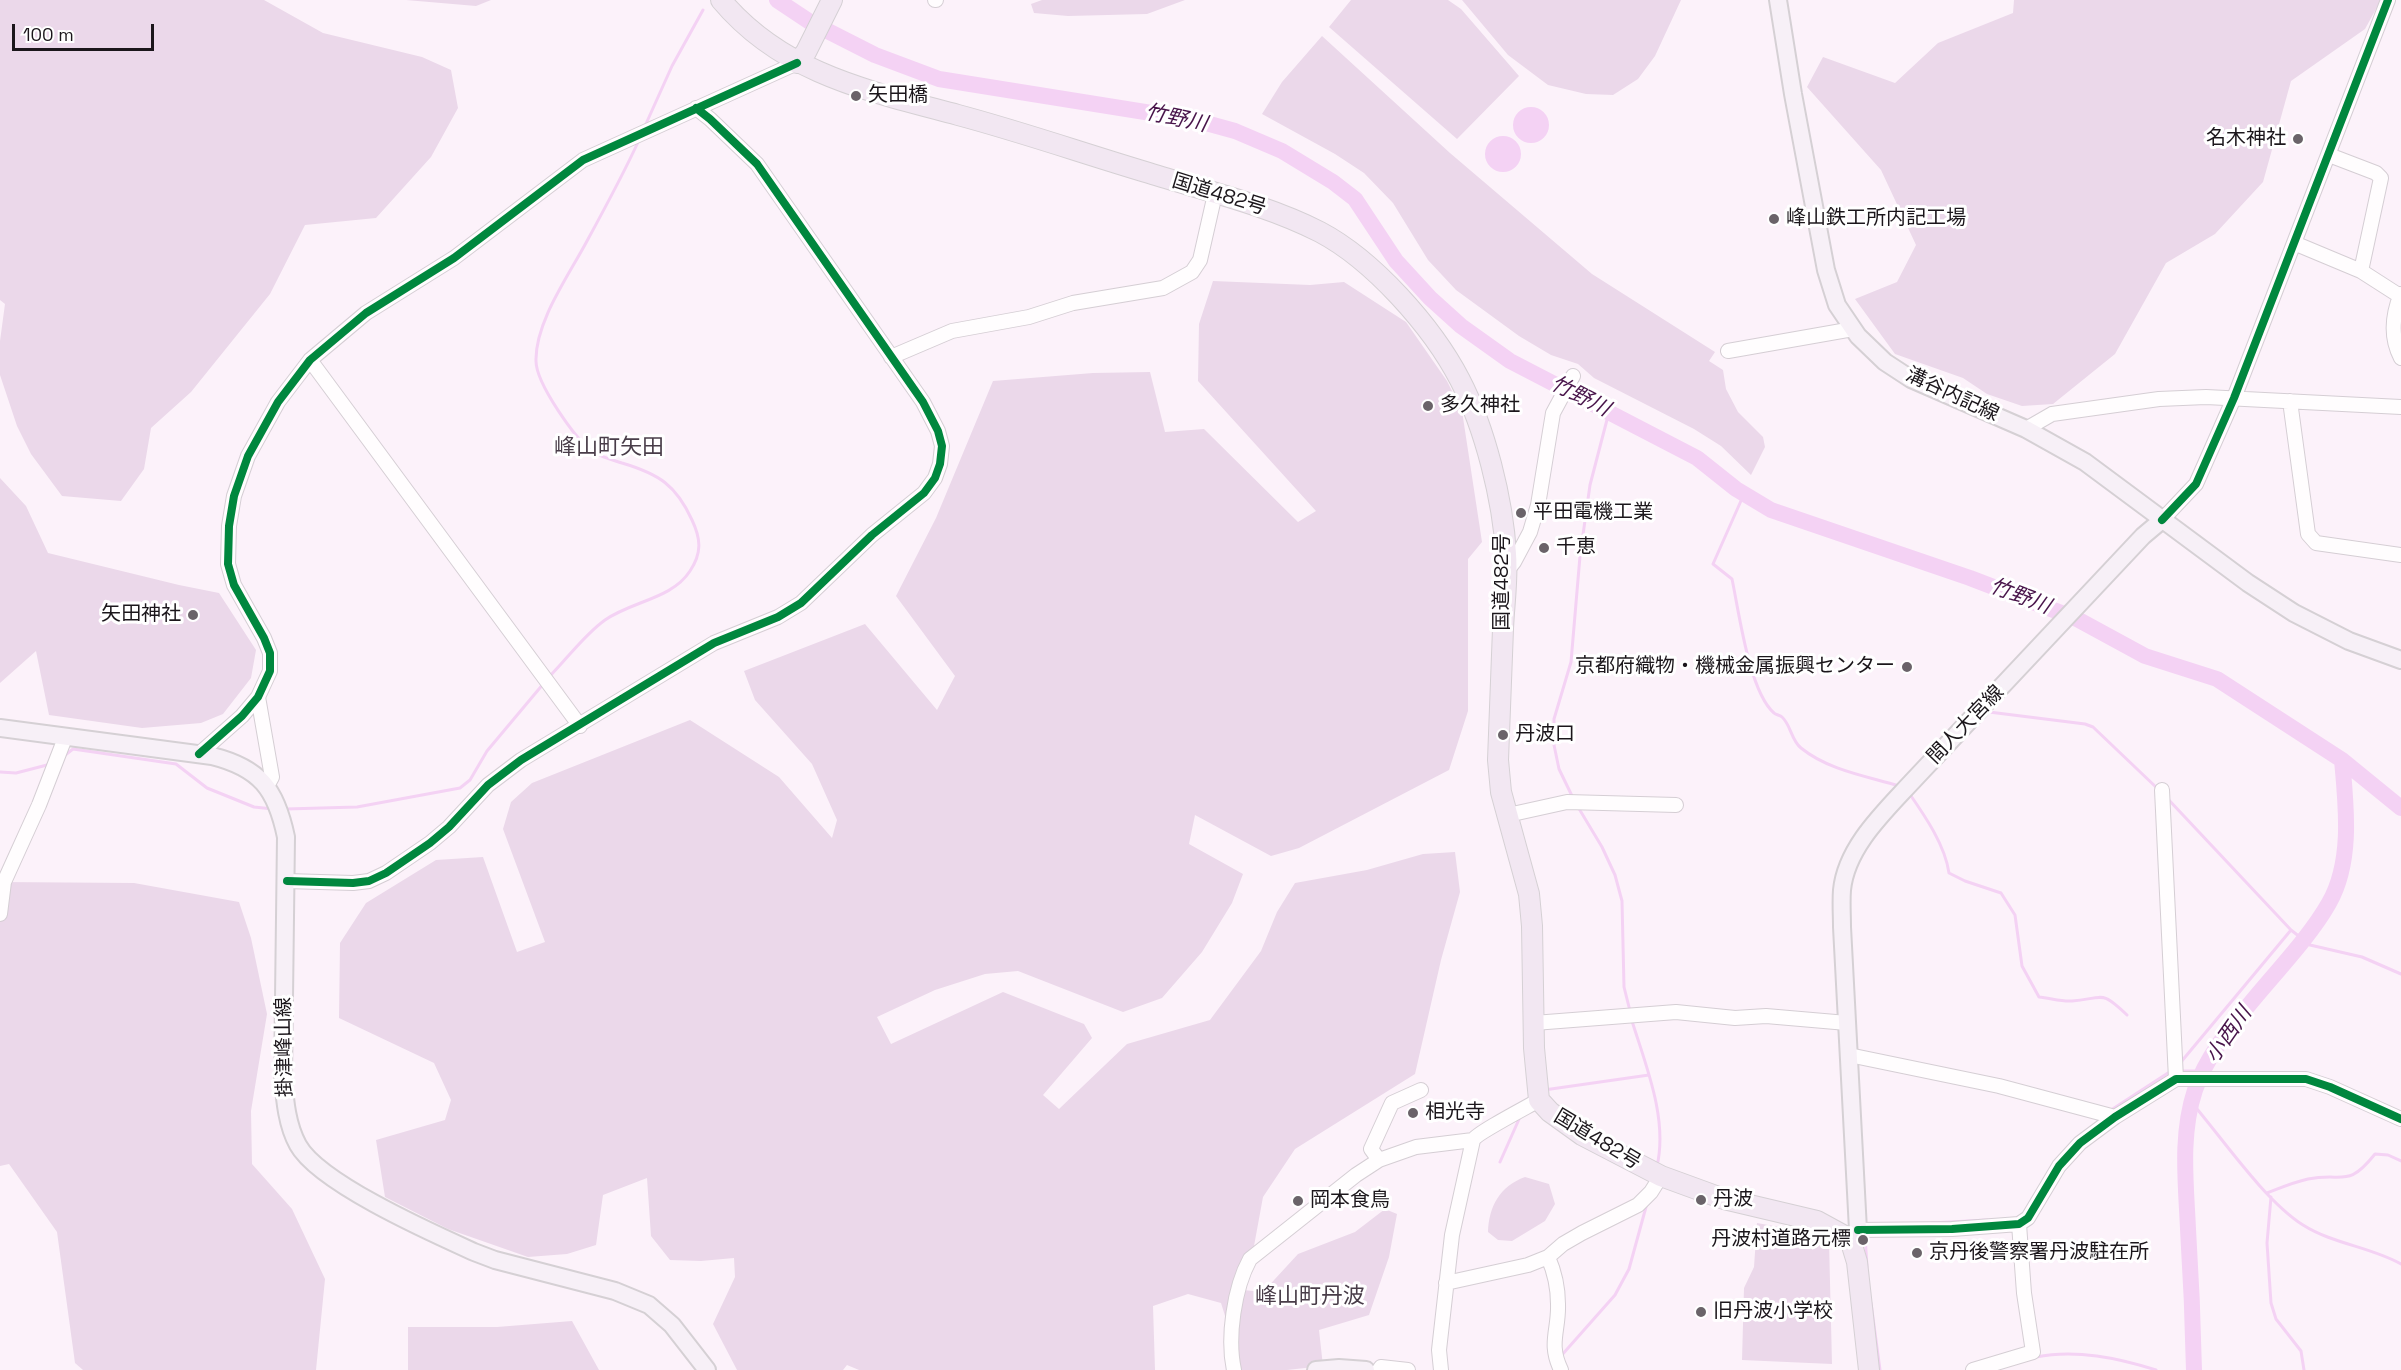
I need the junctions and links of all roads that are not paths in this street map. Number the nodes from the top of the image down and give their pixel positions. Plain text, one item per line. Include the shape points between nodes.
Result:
1 (721, 0) edge
2 (832, 0) edge
3 (1778, 0) edge
4 (2388, 0) edge
5 (802, 58) junction
6 (696, 108) junction
7 (2329, 154) junction
8 (1215, 194) junction
9 (2294, 243) junction
10 (2361, 271) junction
11 (2400, 295) edge
12 (1853, 329) junction
13 (2397, 338) edge
14 (1728, 351) dead end
15 (891, 357) junction
16 (2401, 358) edge
17 (310, 360) junction
18 (1573, 376) dead end
19 (2234, 398) junction
20 (2290, 401) junction
21 (2401, 407) edge
22 (2026, 429) junction
23 (2162, 520) junction
24 (2401, 555) edge
25 (1506, 572) junction
26 (2401, 660) edge
27 (258, 697) junction
28 (580, 726) junction
29 (0, 728) edge
30 (65, 738) junction
31 (198, 754) junction
32 (267, 786) junction
33 (2162, 790) dead end
34 (1676, 805) dead end
35 (1508, 815) junction
36 (287, 881) junction
37 (2, 882) edge
38 (0, 914) edge
39 (1534, 1023) junction
40 (1847, 1023) junction
41 (1849, 1055) junction
42 (2176, 1079) junction
43 (1421, 1090) dead end
44 (1539, 1100) junction
45 (2115, 1117) junction
46 (2401, 1119) edge
47 (1473, 1140) junction
48 (1379, 1160) junction
49 (1661, 1176) junction
50 (2019, 1224) junction
51 (1854, 1234) junction
52 (1548, 1257) junction
53 (1446, 1283) junction
54 (1558, 1365) edge
55 (707, 1370) edge
56 (1234, 1370) edge
57 (1316, 1370) edge
58 (1366, 1370) edge
59 (1379, 1370) edge
60 (1408, 1370) edge
61 (1441, 1370) edge
62 (1869, 1370) edge
63 (1973, 1370) edge

1 - 5 highway, 国道482号 via 748,29
2 - 5 highway
3 - 12 main road, 溝谷内記線 via 1826,270 1837,305
4 - 7 street
5 - 6 street
5 - 8 highway, 国道482号 via 846,83 1026,134
6 - 15 street via 757,164
6 - 17 street via 583,160 454,258 366,313
7 - 9 street
7 - 10 street via 2381,178
8 - 15 street via 1200,260 1192,272 1163,288 1073,303 1029,317 952,331
8 - 25 highway, 国道482号 via 1300,222 1344,248 1398,295 1432,338 1473,408 1499,495
9 - 10 street
9 - 19 street
10 - 11 street
11 - 13 street
12 - 14 street
12 - 22 main road, 溝谷内記線 via 1885,362 1911,379
13 - 16 street
15 - 28 street via 933,420 942,446 935,478 924,493 872,535 801,603 778,617 714,643
17 - 27 street via 278,402 248,456 234,496 229,526 228,564 234,585 270,653 270,671
17 - 28 street
18 - 25 street via 1553,413 1539,505 1530,532
19 - 20 street
19 - 22 street via 2159,399 2052,414
19 - 23 street via 2196,484
20 - 21 street
20 - 24 street via 2308,534 2316,543
22 - 23 main road, 溝谷内記線 via 2085,462
23 - 26 main road via 2294,613 2349,641
23 - 40 main road, 間人大宮線 via 1873,824 1849,865 1842,889
25 - 35 highway, 国道482号 via 1498,760
27 - 31 street
27 - 32 street via 272,777
28 - 36 street via 521,760 488,785 430,843 386,873 353,883
29 - 30 main road, 掛津峰山線
30 - 31 main road, 掛津峰山線
30 - 37 street via 39,805
31 - 32 main road, 掛津峰山線 via 244,766
32 - 36 main road, 掛津峰山線 via 279,809 286,837
33 - 42 street
34 - 35 street via 1567,802
35 - 39 highway, 国道482号 via 1529,894
36 - 55 main road, 掛津峰山線 via 285,1103 299,1146 313,1164 351,1190 474,1252 615,1291 649,1305 672,1325
37 - 38 street
39 - 40 street via 1676,1012
39 - 44 highway, 国道482号
40 - 41 main road, 間人大宮線
41 - 45 street via 1999,1086
41 - 51 main road, 間人大宮線
42 - 45 street
42 - 46 street via 2306,1079
43 - 48 street via 1392,1103 1371,1149
44 - 47 street
44 - 49 highway, 国道482号 via 1582,1135
45 - 50 street via 2080,1143 2059,1166 2037,1206
47 - 48 street via 1416,1147
47 - 53 street via 1452,1235
48 - 56 street via 1250,1259 1239,1285 1232,1332
49 - 51 highway, 国道482号 via 1724,1199
49 - 52 street via 1638,1205 1581,1233
50 - 51 street
50 - 63 street via 2033,1352
51 - 62 highway
52 - 53 street
52 - 54 street via 1556,1276
53 - 61 street via 1439,1350
57 - 58 main road
59 - 60 street

